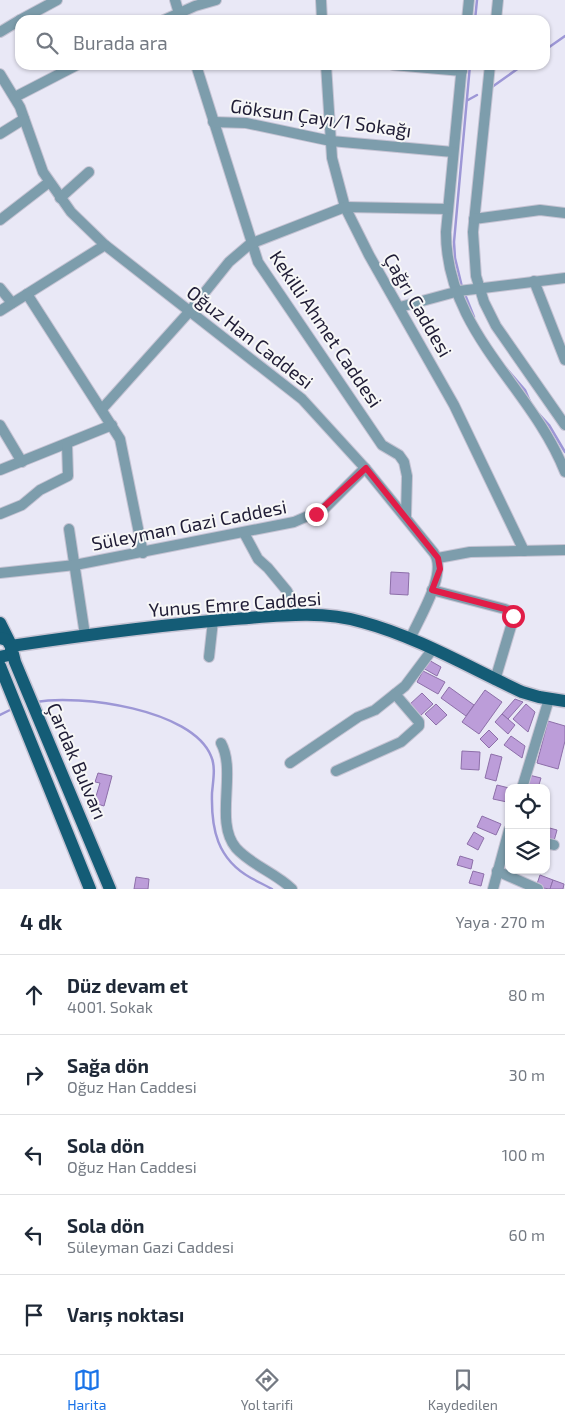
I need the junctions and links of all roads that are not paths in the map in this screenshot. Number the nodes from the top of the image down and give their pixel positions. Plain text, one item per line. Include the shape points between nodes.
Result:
1 (57, 0) edge
2 (175, 0) edge
3 (216, 0) edge
4 (321, 0) edge
5 (469, 0) edge
6 (498, 0) edge
7 (29, 15) edge
8 (180, 15) edge
9 (182, 15) edge
10 (322, 15) edge
11 (468, 15) edge
12 (496, 15) edge
13 (15, 23) edge
14 (0, 32) edge
15 (66, 70) edge
16 (197, 70) edge
17 (326, 70) edge
18 (462, 70) edge
19 (489, 70) edge
20 (0, 74) edge
21 (15, 97) junction
22 (24, 119) junction
23 (213, 122) junction
24 (0, 134) edge
25 (331, 141) junction
26 (454, 152) junction
27 (89, 172) dead end
28 (48, 183) junction
29 (60, 198) junction
30 (345, 207) junction
31 (448, 209) junction
32 (565, 213) edge
33 (474, 219) junction
34 (0, 220) edge
35 (250, 244) junction
36 (105, 245) junction
37 (565, 278) edge
38 (534, 281) junction
39 (0, 288) edge
40 (475, 288) junction
41 (457, 291) junction
42 (27, 294) junction
43 (12, 303) junction
44 (400, 307) junction
45 (0, 311) edge
46 (190, 312) junction
47 (565, 360) edge
48 (102, 409) junction
49 (112, 424) junction
50 (565, 424) edge
51 (0, 425) edge
52 (66, 444) junction
53 (22, 462) junction
54 (366, 468) junction
55 (0, 470) edge
56 (565, 472) edge
57 (0, 514) edge
58 (406, 516) junction
59 (69, 529) dead end
60 (244, 532) junction
61 (524, 550) junction
62 (565, 550) edge
63 (143, 553) junction
64 (438, 558) junction
65 (75, 565) junction
66 (0, 573) edge
67 (432, 590) junction
68 (299, 615) junction
69 (212, 621) junction
70 (0, 623) edge
71 (85, 635) junction
72 (410, 639) junction
73 (7, 642) edge
74 (432, 650) junction
75 (0, 657) edge
76 (209, 657) dead end
77 (0, 666) edge
78 (495, 680) junction
79 (395, 694) junction
80 (549, 699) junction
81 (565, 701) edge
82 (221, 743) dead end
83 (290, 763) dead end
84 (336, 771) dead end
85 (523, 784) edge
86 (505, 843) edge
87 (497, 871) junction
88 (90, 889) edge
89 (110, 889) edge
90 (292, 889) edge
91 (493, 889) edge
92 (538, 889) edge

1 - 7 street
2 - 8 street
3 - 9 street
4 - 10 street
5 - 11 street
6 - 12 street
13 - 14 street
15 - 21 street
16 - 23 street, Kekilli Ahmet Caddesi
17 - 25 street, Çağrı Caddesi
18 - 26 street
19 - 33 street
20 - 21 street, Oğuz Han Caddesi
21 - 22 street, Oğuz Han Caddesi
22 - 24 street
22 - 28 street, Oğuz Han Caddesi
23 - 25 street, Göksun Çayı/1 Sokağı via 246,123
23 - 35 street, Kekilli Ahmet Caddesi
25 - 26 street, Göksun Çayı/1 Sokağı
25 - 30 street, Çağrı Caddesi via 334,172
26 - 31 street
27 - 29 street
28 - 29 street, Oğuz Han Caddesi
28 - 34 street
29 - 36 street, Oğuz Han Caddesi
30 - 31 street
30 - 35 street
30 - 44 street, Çağrı Caddesi via 368,255
31 - 41 street via 446,258
32 - 33 street via 540,210
33 - 40 street
35 - 46 street via 229,262
35 - 58 street, Kekilli Ahmet Caddesi via 261,267 382,445 402,458 407,476
36 - 42 street
36 - 46 street, Oğuz Han Caddesi
37 - 38 street
38 - 40 street
38 - 47 street
39 - 43 street
40 - 41 street
40 - 50 street via 502,337
41 - 44 street
41 - 56 street via 478,339 553,443
42 - 43 street
42 - 48 street
43 - 45 street
44 - 61 street, Çağrı Caddesi via 454,405
46 - 48 street
46 - 54 street, Oğuz Han Caddesi via 302,399
48 - 49 street
49 - 52 street
49 - 63 street via 125,456
51 - 53 street
52 - 53 street
52 - 57 street via 68,476 40,490 22,505
53 - 55 street
54 - 58 street, Oğuz Han Caddesi
54 - 60 street, Süleyman Gazi Caddesi via 316,514
58 - 64 street, Oğuz Han Caddesi
59 - 65 street
60 - 63 street, Süleyman Gazi Caddesi
60 - 68 street via 258,559 287,591
61 - 62 street
61 - 64 street via 460,553
63 - 65 street, Süleyman Gazi Caddesi
64 - 67 street via 440,569
65 - 66 street, Süleyman Gazi Caddesi
65 - 71 street
67 - 72 street
67 - 78 street via 512,613
68 - 69 main road, Yunus Emre Caddesi
68 - 72 main road, Yunus Emre Caddesi via 348,618
69 - 71 main road, Yunus Emre Caddesi
69 - 76 street
70 - 73 main road, Çardak Bulvarı
71 - 73 main road, Yunus Emre Caddesi
72 - 74 main road, Yunus Emre Caddesi
73 - 75 main road via 9,655
73 - 89 main road, Çardak Bulvarı
74 - 78 main road, Yunus Emre Caddesi
74 - 79 street
77 - 88 main road, Çardak Bulvarı
78 - 80 main road, Yunus Emre Caddesi
79 - 83 street
79 - 84 street via 419,726 401,742
80 - 81 main road, Yunus Emre Caddesi
80 - 85 street
82 - 90 street via 225,754 227,824 232,841 241,852
86 - 87 street
87 - 91 street
87 - 92 street

